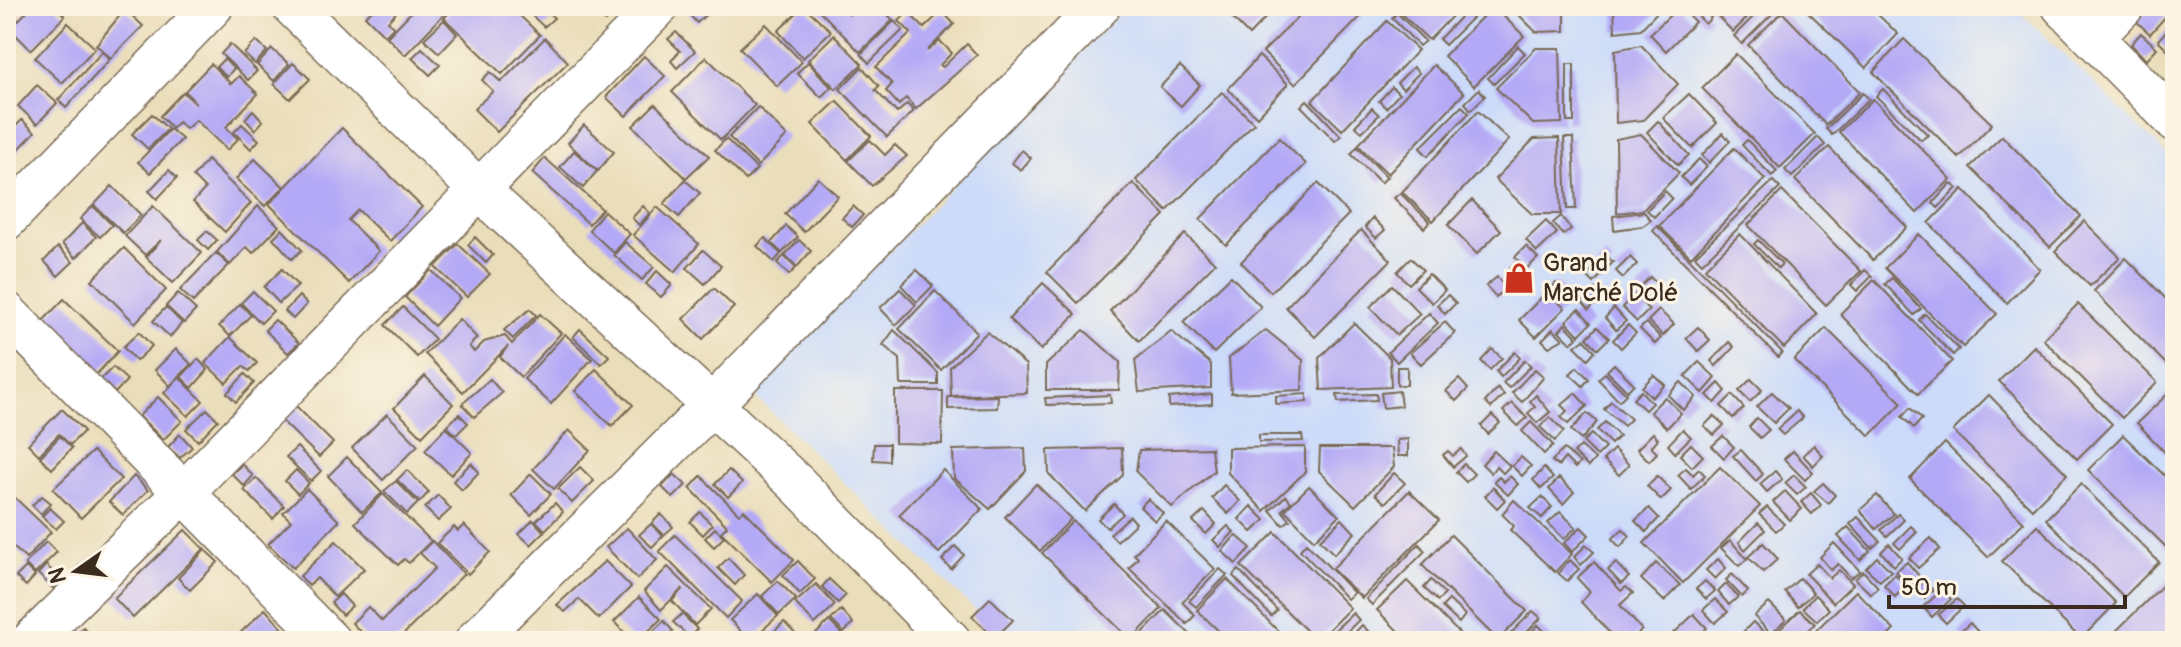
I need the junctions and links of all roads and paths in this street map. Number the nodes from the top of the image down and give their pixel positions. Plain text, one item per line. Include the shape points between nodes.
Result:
1 (213, 6) edge
2 (292, 6) edge
3 (659, 6) edge
4 (1100, 6) edge
5 (2062, 6) edge
6 (2124, 6) edge
7 (2094, 37) junction
8 (2175, 121) edge
9 (477, 188) junction
10 (6, 220) edge
11 (6, 312) edge
12 (713, 404) junction
13 (183, 493) junction
14 (943, 638) edge
15 (31, 641) edge
16 (330, 641) edge
17 (475, 641) edge

1 - 10 street
2 - 9 street
3 - 9 street
4 - 12 street
5 - 7 street
6 - 7 street
7 - 8 street
9 - 12 street
9 - 13 street
11 - 13 street
12 - 14 street
12 - 17 street
13 - 15 street
13 - 16 street

